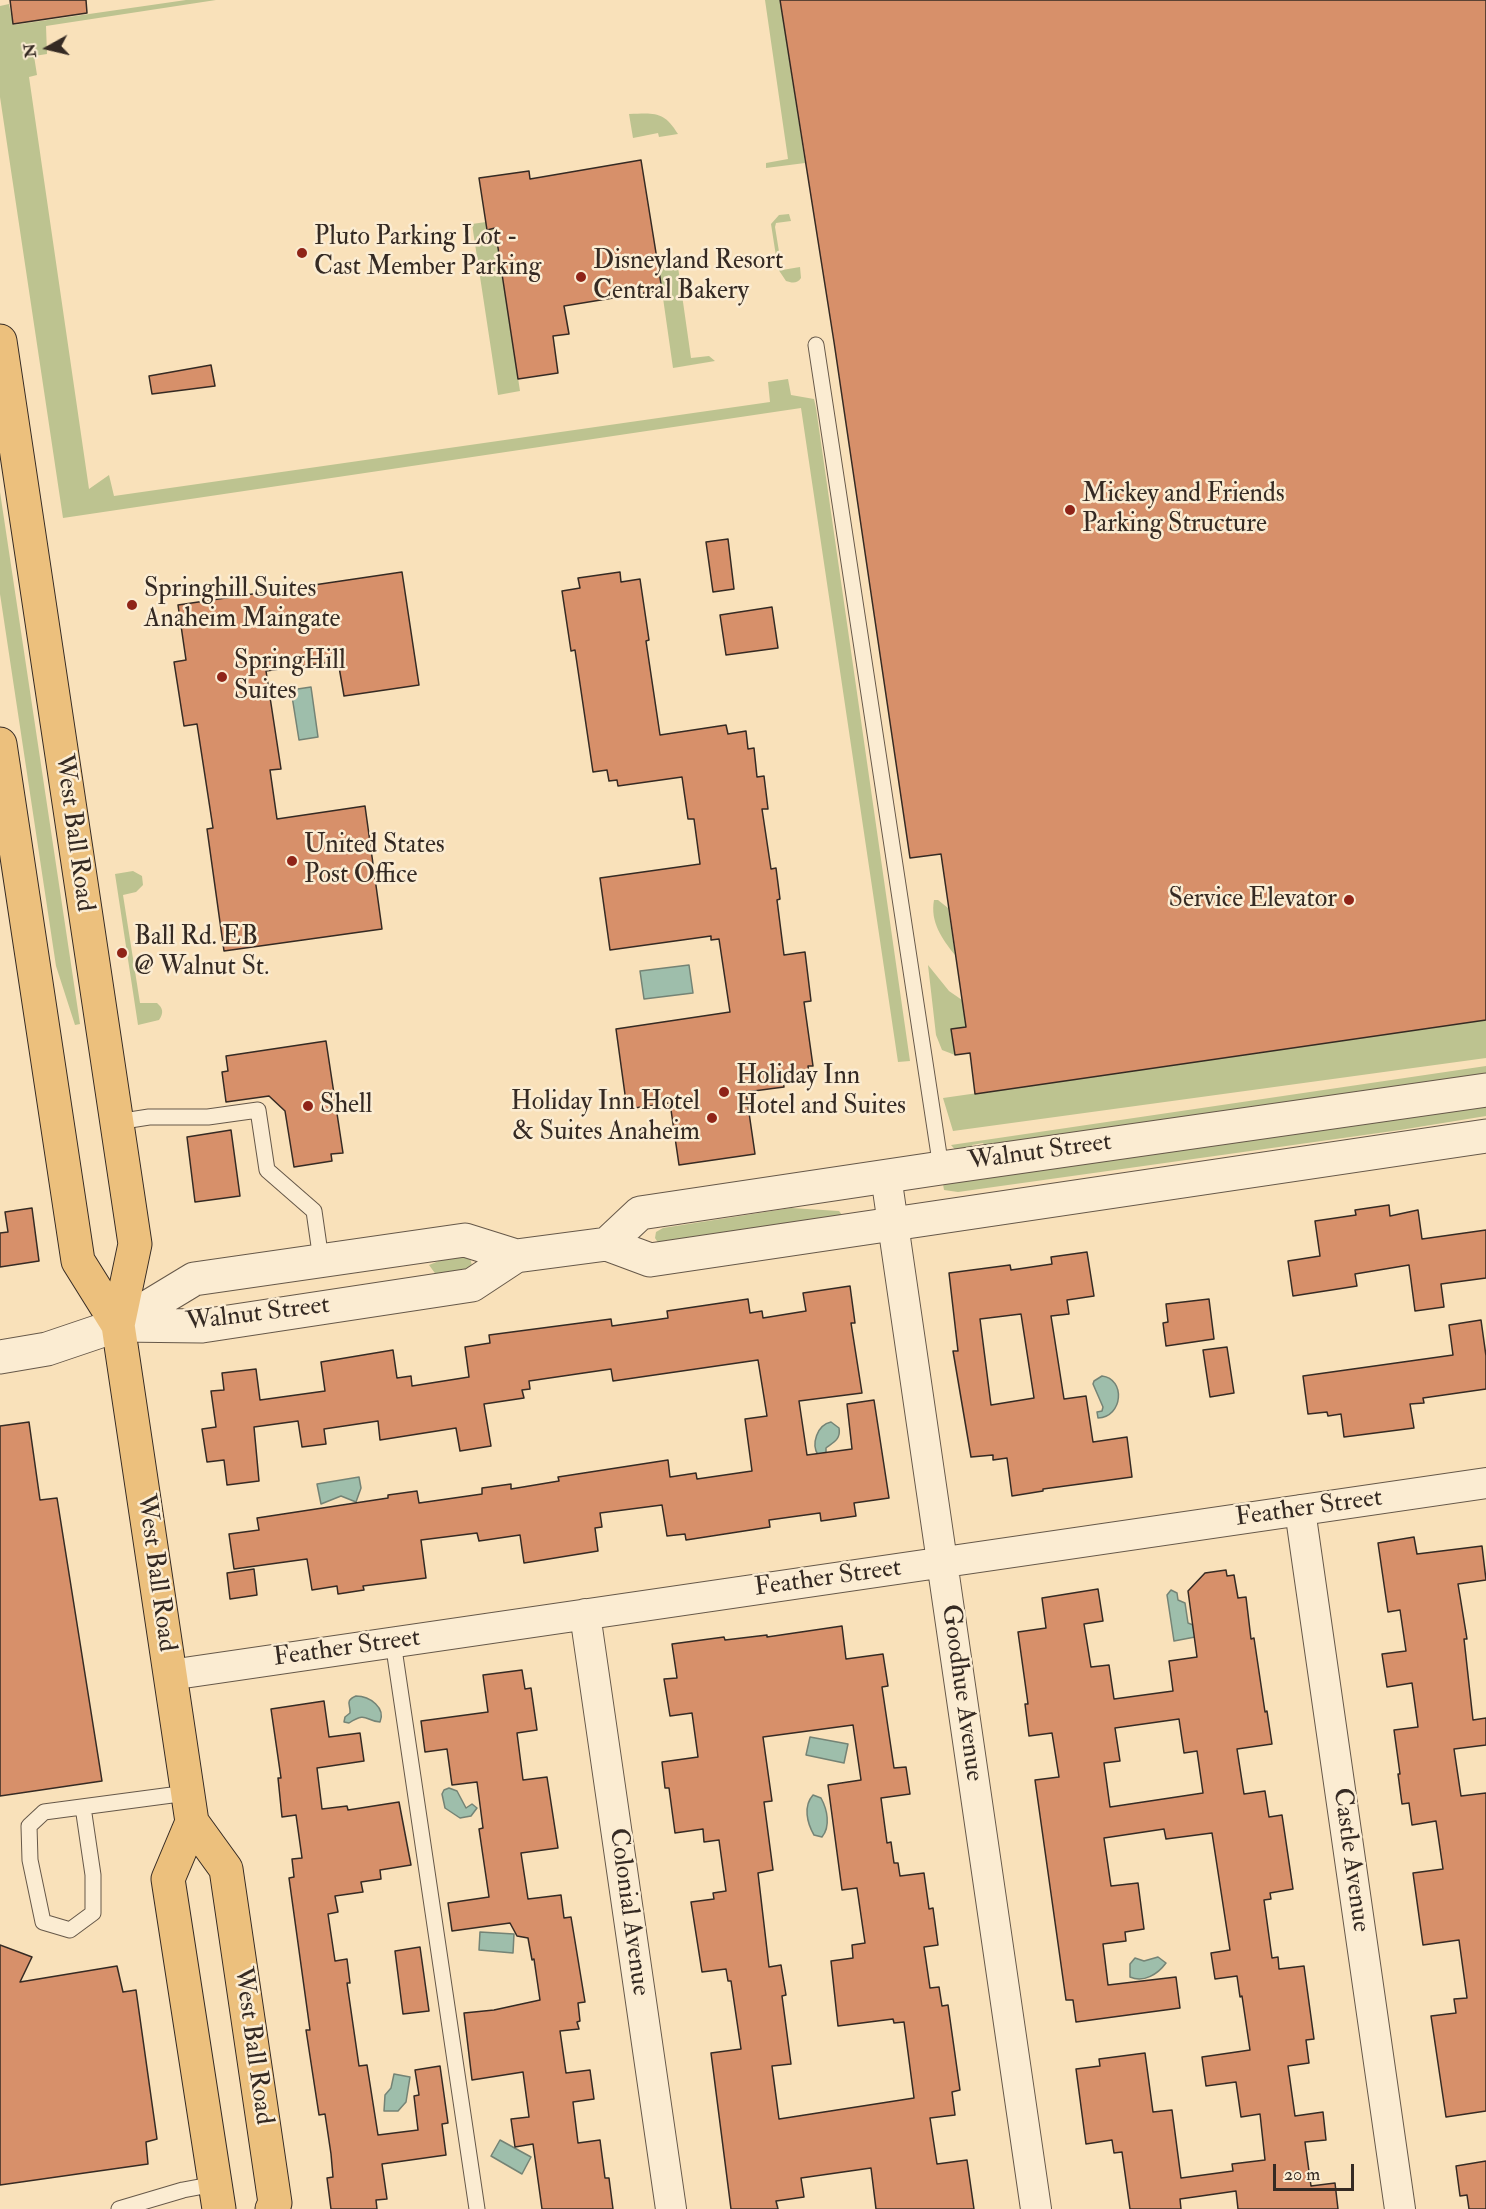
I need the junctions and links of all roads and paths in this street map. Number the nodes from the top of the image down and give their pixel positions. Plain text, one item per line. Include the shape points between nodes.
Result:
1 (0, 340) edge
2 (816, 345) dead end
3 (0, 744) edge
4 (1486, 1090) edge
5 (117, 1122) junction
6 (1486, 1136) edge
7 (940, 1168) junction
8 (886, 1176) junction
9 (894, 1223) junction
10 (607, 1245) junction
11 (516, 1256) junction
12 (321, 1260) junction
13 (118, 1325) junction
14 (0, 1357) edge
15 (1486, 1484) edge
16 (1300, 1510) junction
17 (943, 1563) junction
18 (585, 1614) junction
19 (393, 1642) junction
20 (170, 1675) junction
21 (83, 1807) junction
22 (189, 1807) junction
23 (217, 2197) edge
24 (119, 2209) edge
25 (272, 2209) edge
26 (477, 2209) edge
27 (671, 2209) edge
28 (1036, 2209) edge
29 (1400, 2209) edge

1 - 5 main road, West Ball Road
2 - 7 lane
3 - 13 main road, West Ball Road via 78,1261
4 - 7 street, Walnut Street
5 - 12 lane via 258,1110 267,1170 314,1210
5 - 13 main road, West Ball Road via 135,1244
6 - 9 street, Walnut Street
7 - 8 street, Walnut Street
8 - 9 street, Goodhue Avenue
8 - 10 street, Walnut Street via 640,1213
9 - 10 street, Walnut Street via 650,1260
9 - 17 street, Goodhue Avenue
10 - 11 street, Walnut Street
11 - 12 street, Walnut Street via 465,1240
11 - 13 street, Walnut Street via 472,1285 202,1326
12 - 13 street, Walnut Street via 194,1279
13 - 14 street via 47,1349
13 - 20 main road, West Ball Road
15 - 16 street, Feather Street
16 - 17 street, Feather Street
16 - 29 street, Castle Avenue
17 - 18 street, Feather Street
17 - 28 street, Goodhue Avenue
18 - 19 street, Feather Street
18 - 27 street, Colonial Avenue
19 - 20 street, Feather Street
19 - 26 lane
20 - 22 main road, West Ball Road
21 - 21 lane via 44,1812 29,1826 30,1860 43,1922 70,1930 93,1913 93,1875
21 - 22 lane
22 - 23 main road via 168,1879
22 - 25 main road, West Ball Road via 226,1869 275,2203
23 - 24 lane via 183,2190

